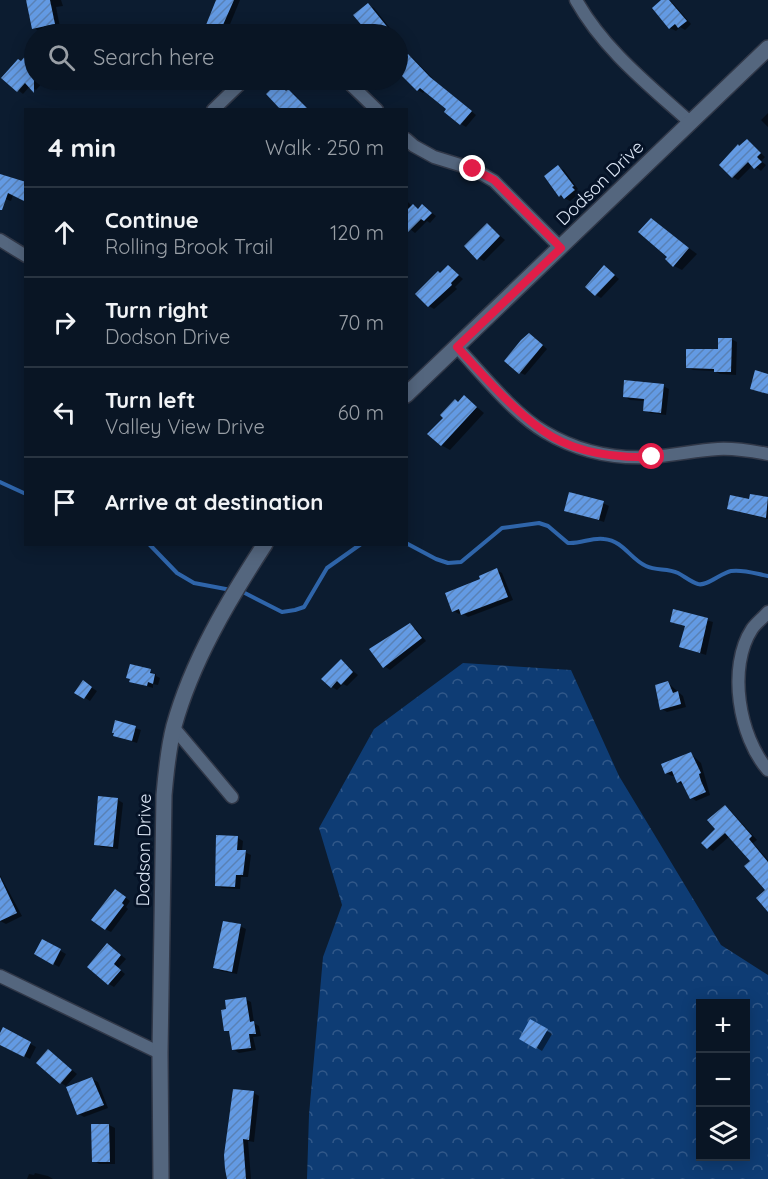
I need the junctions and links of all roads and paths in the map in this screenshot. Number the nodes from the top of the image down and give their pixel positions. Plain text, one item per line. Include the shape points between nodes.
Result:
1 (576, 0) edge
2 (768, 48) edge
3 (234, 90) edge
4 (356, 90) edge
5 (215, 108) edge
6 (375, 108) edge
7 (691, 123) junction
8 (408, 141) edge
9 (0, 240) edge
10 (561, 248) junction
11 (24, 255) edge
12 (457, 347) junction
13 (408, 393) edge
14 (768, 454) edge
15 (264, 546) edge
16 (768, 612) edge
17 (174, 728) junction
18 (768, 770) edge
19 (232, 796) dead end
20 (0, 976) edge
21 (160, 1053) junction
22 (161, 1179) edge

1 - 7 street via 609,46
2 - 7 street, Dodson Drive
3 - 5 street
4 - 6 street
7 - 10 street, Dodson Drive
8 - 10 street via 434,157 494,180
9 - 11 street
10 - 12 street, Dodson Drive
12 - 13 street, Dodson Drive
12 - 14 street via 512,405 544,432 595,453 629,458 718,449
15 - 17 street, Dodson Drive via 202,652
16 - 18 street via 752,627 745,641 738,700 745,731
17 - 19 street
17 - 21 street, Dodson Drive via 164,795
20 - 21 street
21 - 22 street, Dodson Drive

